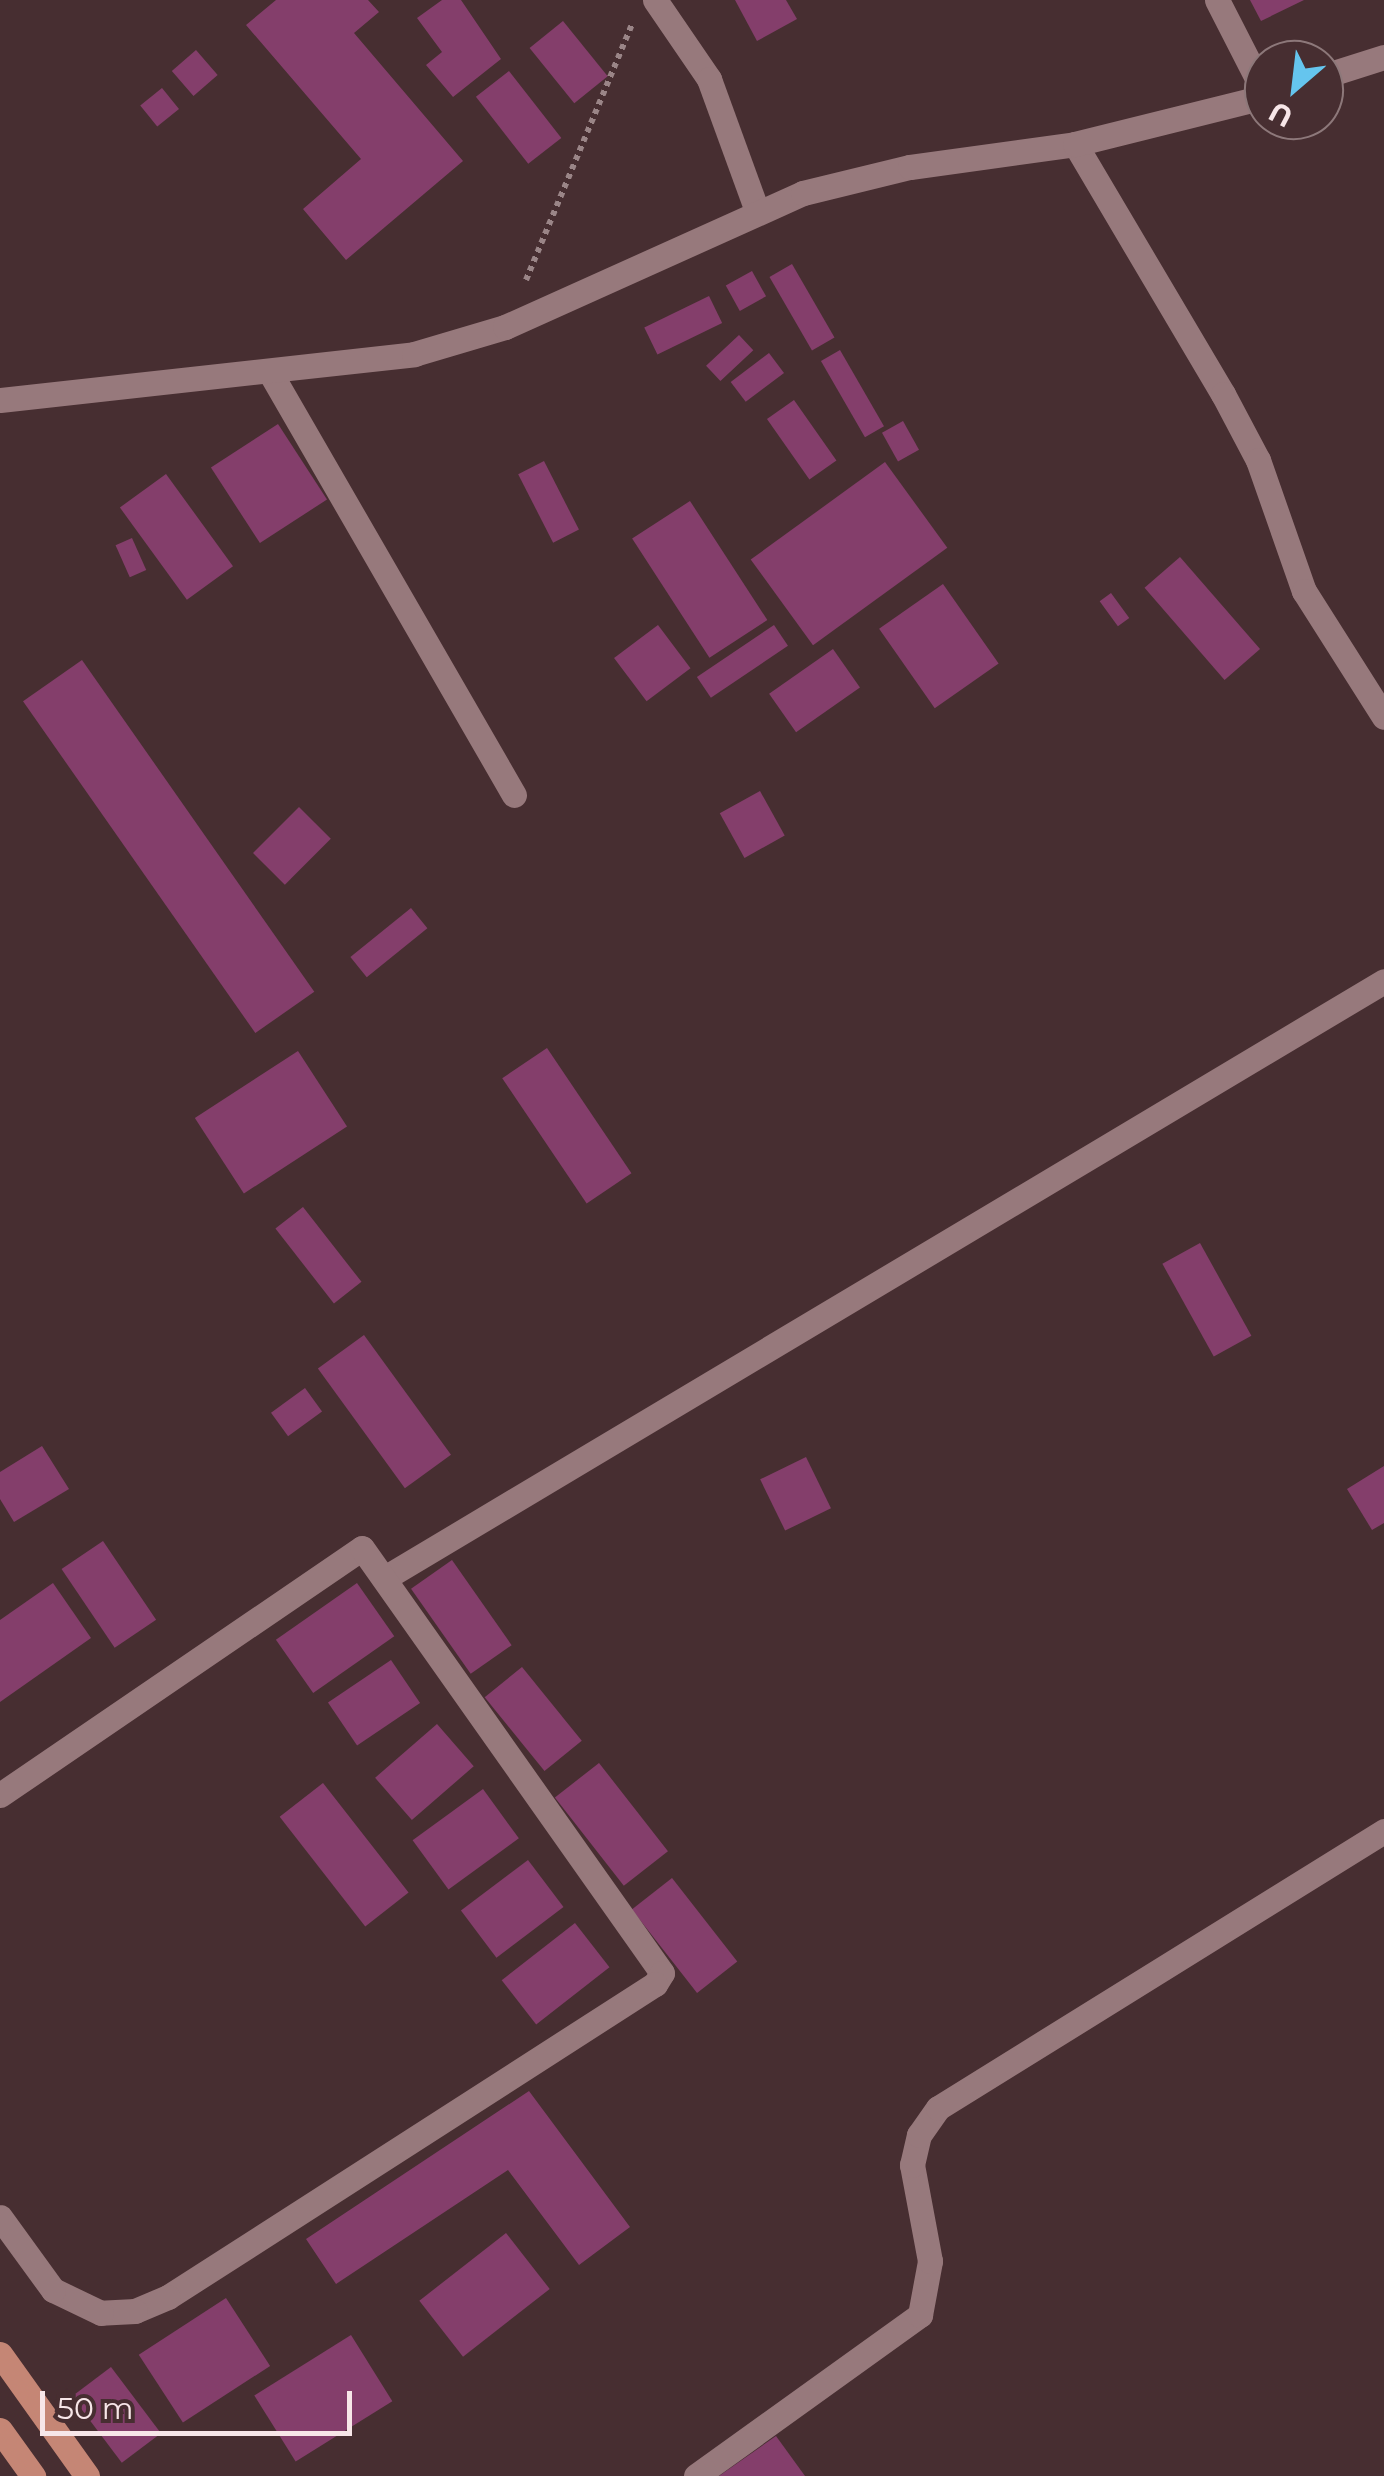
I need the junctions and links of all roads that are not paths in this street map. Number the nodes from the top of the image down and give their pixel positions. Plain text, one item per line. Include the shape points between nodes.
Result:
1 (1217, 0) edge
2 (645, 6) edge
3 (1244, 54) edge
4 (1384, 57) edge
5 (1344, 70) edge
6 (1244, 99) edge
7 (1075, 144) junction
8 (757, 212) junction
9 (271, 374) junction
10 (0, 400) edge
11 (1384, 716) edge
12 (514, 796) dead end
13 (1384, 981) edge
14 (388, 1576) junction
15 (0, 1794) edge
16 (1384, 1831) edge
17 (0, 2217) edge
18 (0, 2354) edge
19 (0, 2430) edge
20 (33, 2476) edge
21 (87, 2476) edge
22 (696, 2476) edge

1 - 3 street
2 - 8 street via 709,79
4 - 5 street
6 - 7 street
7 - 8 street via 848,180
7 - 11 street via 1258,460 1304,592
8 - 9 street via 505,327 414,354
9 - 10 street
9 - 12 street
13 - 14 street
14 - 15 street via 357,1549
14 - 17 street via 658,1967 660,1980 168,2298 134,2311 102,2313 53,2290
16 - 22 street via 938,2108 919,2136 912,2164 930,2261 920,2315
18 - 21 main road
19 - 20 main road

